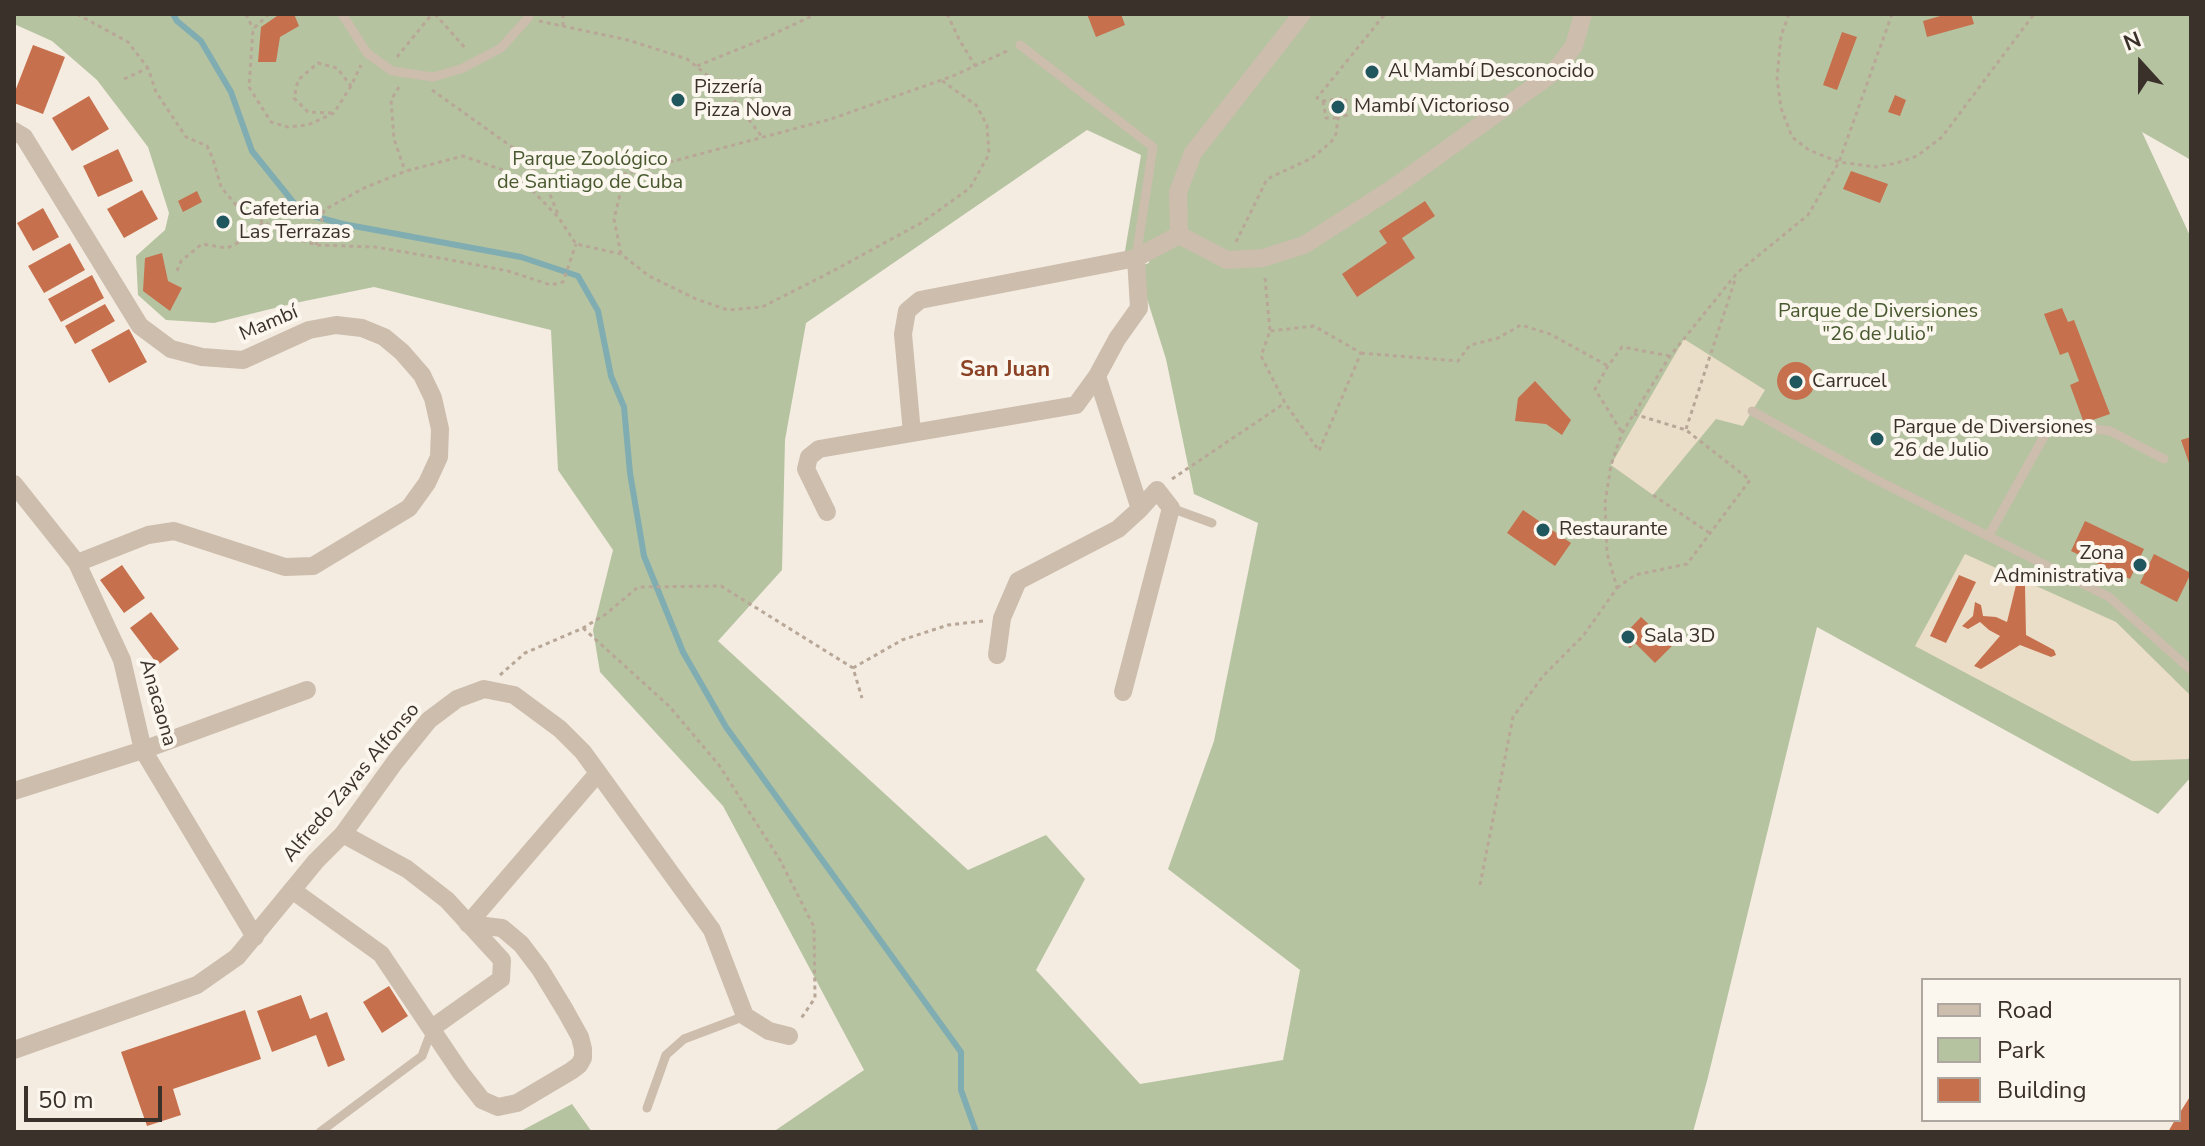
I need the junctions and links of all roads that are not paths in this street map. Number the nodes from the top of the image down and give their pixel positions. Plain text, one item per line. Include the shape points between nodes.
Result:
1 (342, 14) edge
2 (1302, 14) edge
3 (1583, 14) edge
4 (528, 16) edge
5 (1020, 45) road end
6 (14, 131) edge
7 (1179, 235) junction
8 (1136, 258) junction
9 (1097, 376) junction
10 (1752, 411) dead end
11 (912, 433) junction
12 (2164, 459) dead end
13 (14, 484) edge
14 (1171, 508) junction
15 (1140, 509) junction
16 (827, 512) dead end
17 (1212, 523) dead end
18 (1989, 535) junction
19 (77, 563) junction
20 (997, 655) dead end
21 (2191, 670) edge
22 (307, 690) dead end
23 (1123, 692) dead end
24 (143, 750) junction
25 (598, 773) junction
26 (14, 791) edge
27 (343, 834) junction
28 (292, 890) junction
29 (468, 924) junction
30 (255, 937) junction
31 (745, 1016) junction
32 (432, 1028) junction
33 (789, 1036) road end
34 (14, 1050) edge
35 (647, 1108) dead end
36 (320, 1132) edge

1 - 4 lane via 367,53 392,71 433,77 501,48
2 - 7 street via 1193,153 1178,192
3 - 7 street via 1574,46 1554,72 1304,245 1263,258 1227,260
5 - 8 lane via 1153,147
6 - 19 street, Mambí via 24,137 140,326 171,349 243,360 309,330 362,328 384,337 422,375 440,429 439,457 409,508 313,566 285,567 174,531 148,535
7 - 8 street
8 - 9 street via 1139,308
8 - 11 street via 920,300 907,311 903,334
9 - 11 street via 1076,405
9 - 15 street
10 - 18 lane
11 - 16 street via 819,449 809,457 806,469
12 - 18 lane via 2110,431 2051,424
13 - 19 street, Anacaona
14 - 15 street via 1157,490
14 - 17 lane
14 - 23 street
15 - 20 street via 1118,529 1018,581 1002,618
18 - 21 lane via 2109,597
19 - 24 street, Anacaona via 122,660
22 - 24 street
24 - 26 street
24 - 30 street, Anacaona
25 - 27 street, Alfredo Zayas Alfonso via 540,713 514,695 484,689 457,699 429,720
25 - 29 street
25 - 31 street via 712,930
27 - 28 street, Alfredo Zayas Alfonso
27 - 29 street via 407,869
28 - 30 street, Alfredo Zayas Alfonso
28 - 32 street via 381,954
29 - 32 street via 502,960 501,979
29 - 32 street via 502,928 521,944 580,1037 583,1058 528,1097 498,1107 482,1100
30 - 34 street, Alfredo Zayas Alfonso via 197,985
31 - 33 street
31 - 35 lane via 684,1039 666,1055
32 - 36 lane via 422,1056

